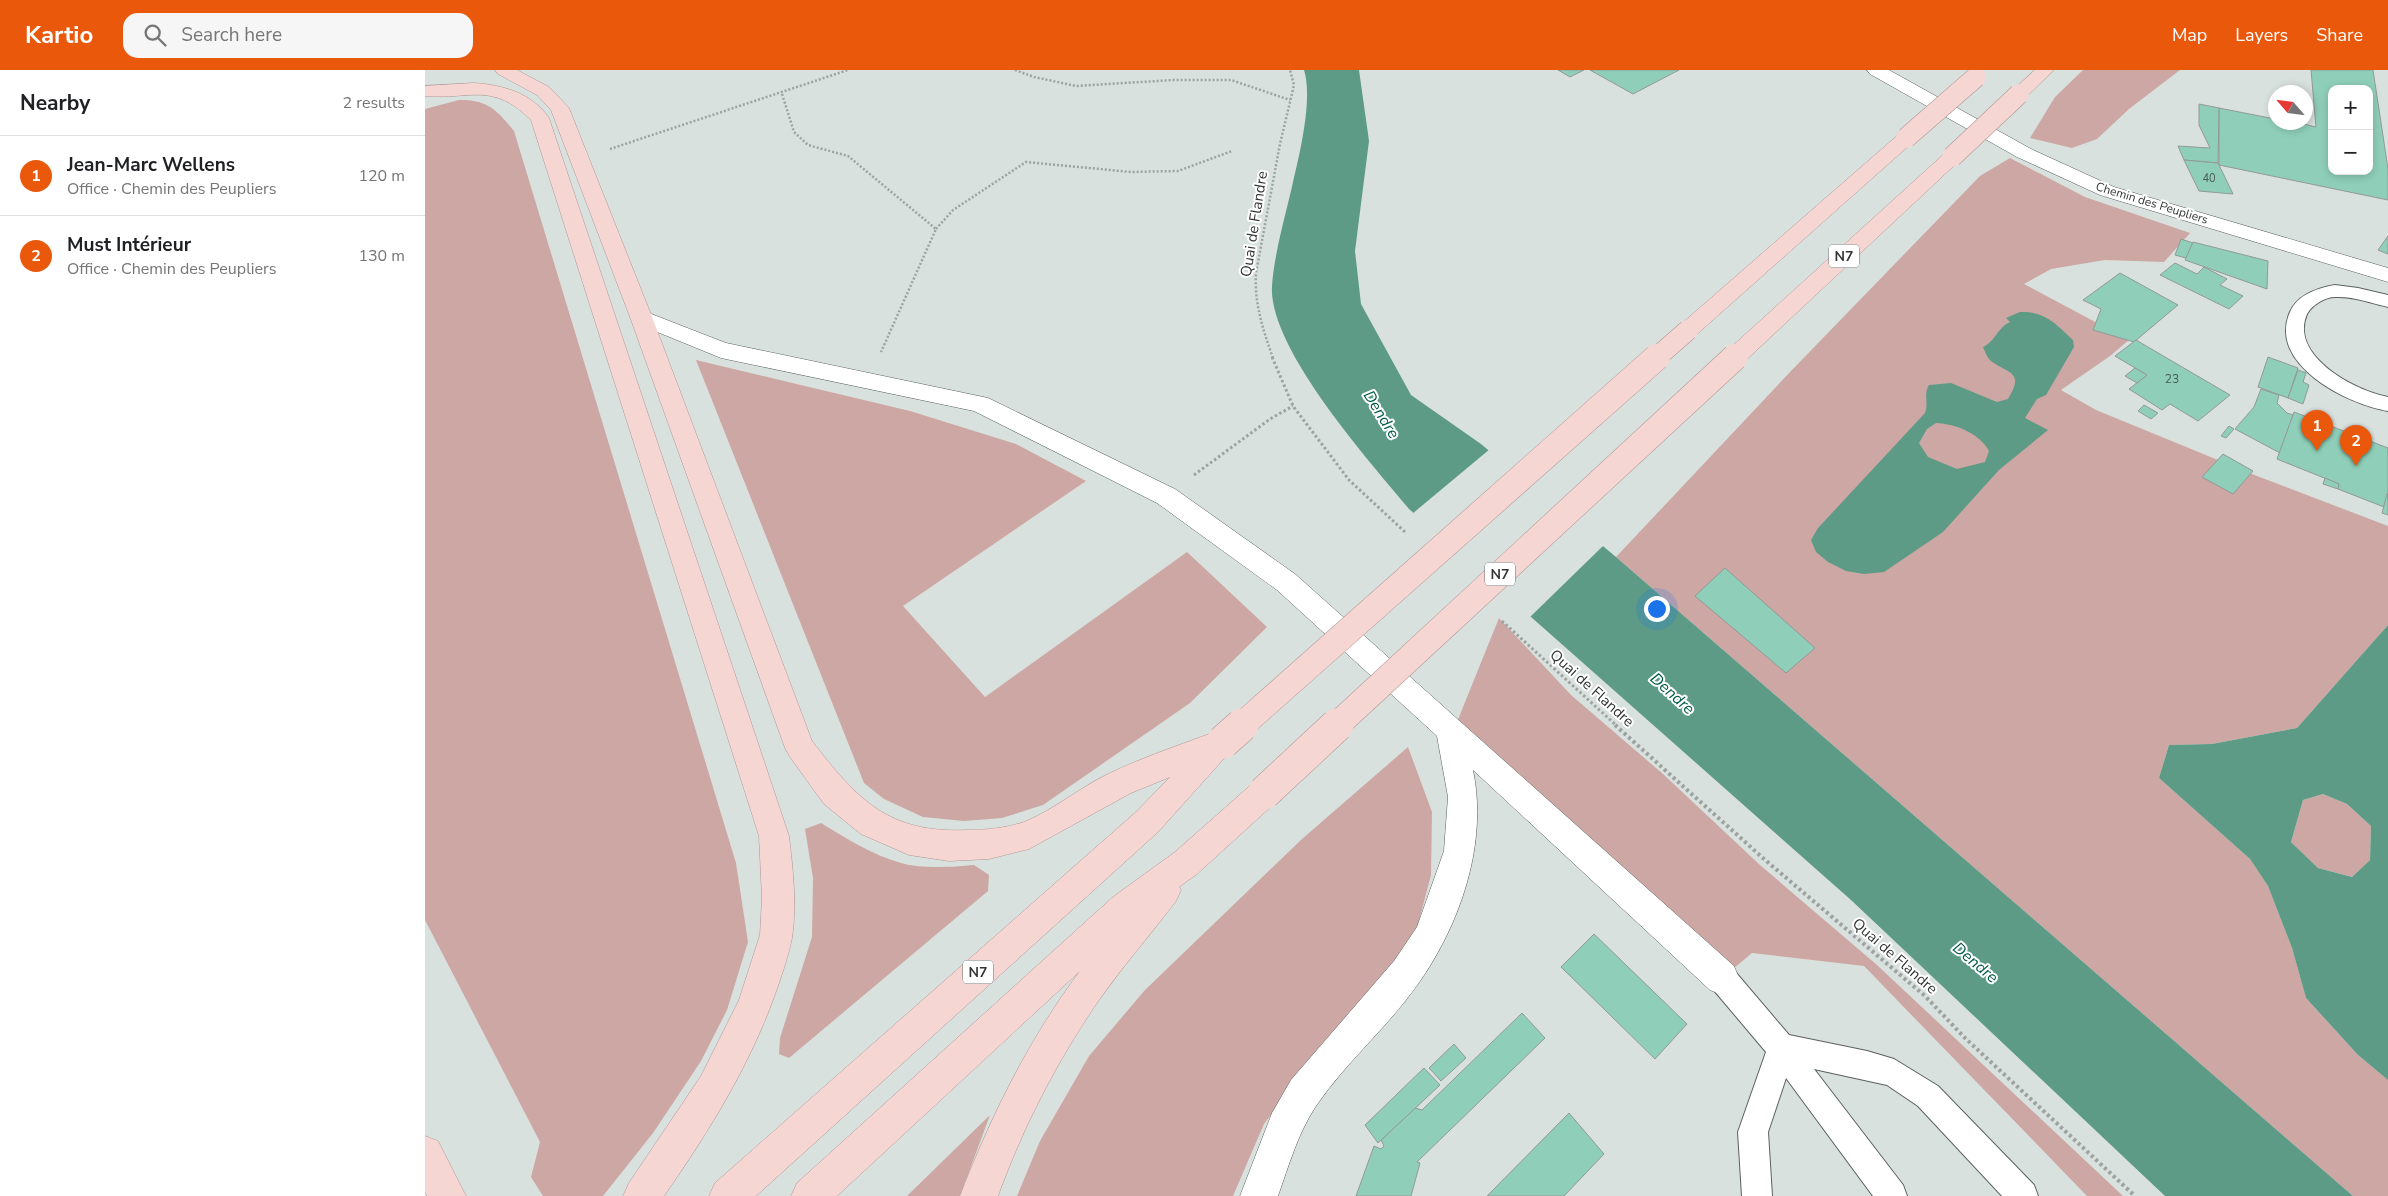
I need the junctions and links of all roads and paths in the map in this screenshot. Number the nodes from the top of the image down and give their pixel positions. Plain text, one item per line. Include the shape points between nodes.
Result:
1 (463, 70) edge
2 (504, 70) edge
3 (848, 70) edge
4 (1015, 70) edge
5 (1290, 70) edge
6 (1876, 70) edge
7 (2045, 70) edge
8 (1980, 74) edge
9 (426, 92) edge
10 (782, 94) junction
11 (1289, 100) junction
12 (1232, 151) dead end
13 (581, 158) junction
14 (936, 229) junction
15 (2388, 274) edge
16 (2388, 301) edge
17 (641, 317) junction
18 (868, 381) junction
19 (2388, 404) edge
20 (1293, 406) junction
21 (1166, 496) junction
22 (1412, 539) dead end
23 (1499, 618) dead end
24 (1450, 730) junction
25 (1223, 742) junction
26 (1185, 863) junction
27 (1722, 978) joint
28 (1781, 1048) junction
29 (425, 1154) edge
30 (447, 1196) edge
31 (642, 1196) edge
32 (728, 1196) edge
33 (810, 1196) edge
34 (979, 1196) edge
35 (1259, 1196) edge
36 (1757, 1196) edge
37 (1892, 1196) edge
38 (2023, 1196) edge
39 (2135, 1196) edge

1 - 9 highway
2 - 13 highway via 551,97 560,108
3 - 10 path
4 - 11 path via 1076,86 1231,80
5 - 11 path, Quai de Flandre via 1294,85
6 - 15 street, Chemin des Peupliers via 2024,153 2107,191
7 - 26 highway, N7, bridge
8 - 25 highway, N7, bridge
9 - 31 highway via 491,88 528,104 540,118 774,836 778,884 776,936 757,1000 738,1046 697,1118
10 - 13 path
10 - 14 path via 794,132 808,145 848,156
11 - 20 path, Quai de Flandre via 1263,227 1255,293 1268,346
12 - 14 path via 1178,171 1131,172 1026,162 953,210
13 - 17 highway
14 - 18 path
16 - 19 lane via 2329,292 2308,300 2296,316 2296,339 2312,365 2327,378 2354,394
17 - 18 street via 721,350
17 - 25 highway via 800,748 835,794 872,824 909,840 949,846 989,844 1021,837 1057,821 1120,783
18 - 21 street via 980,404
20 - 21 path via 1270,419
20 - 22 path, Quai de Flandre via 1349,480
21 - 24 street via 1286,582
23 - 39 path, Quai de Flandre via 1764,859 1925,996 1985,1057
24 - 27 street
24 - 35 street via 1463,797 1461,851 1429,938 1406,973 1304,1093 1285,1126
25 - 32 highway, N7 via 1147,822
26 - 33 highway, N7 via 1124,908
26 - 34 highway via 1079,1000 1020,1105
27 - 28 lane
28 - 36 lane via 1753,1132
28 - 37 lane
28 - 38 lane via 1894,1073 1928,1096
29 - 30 highway

